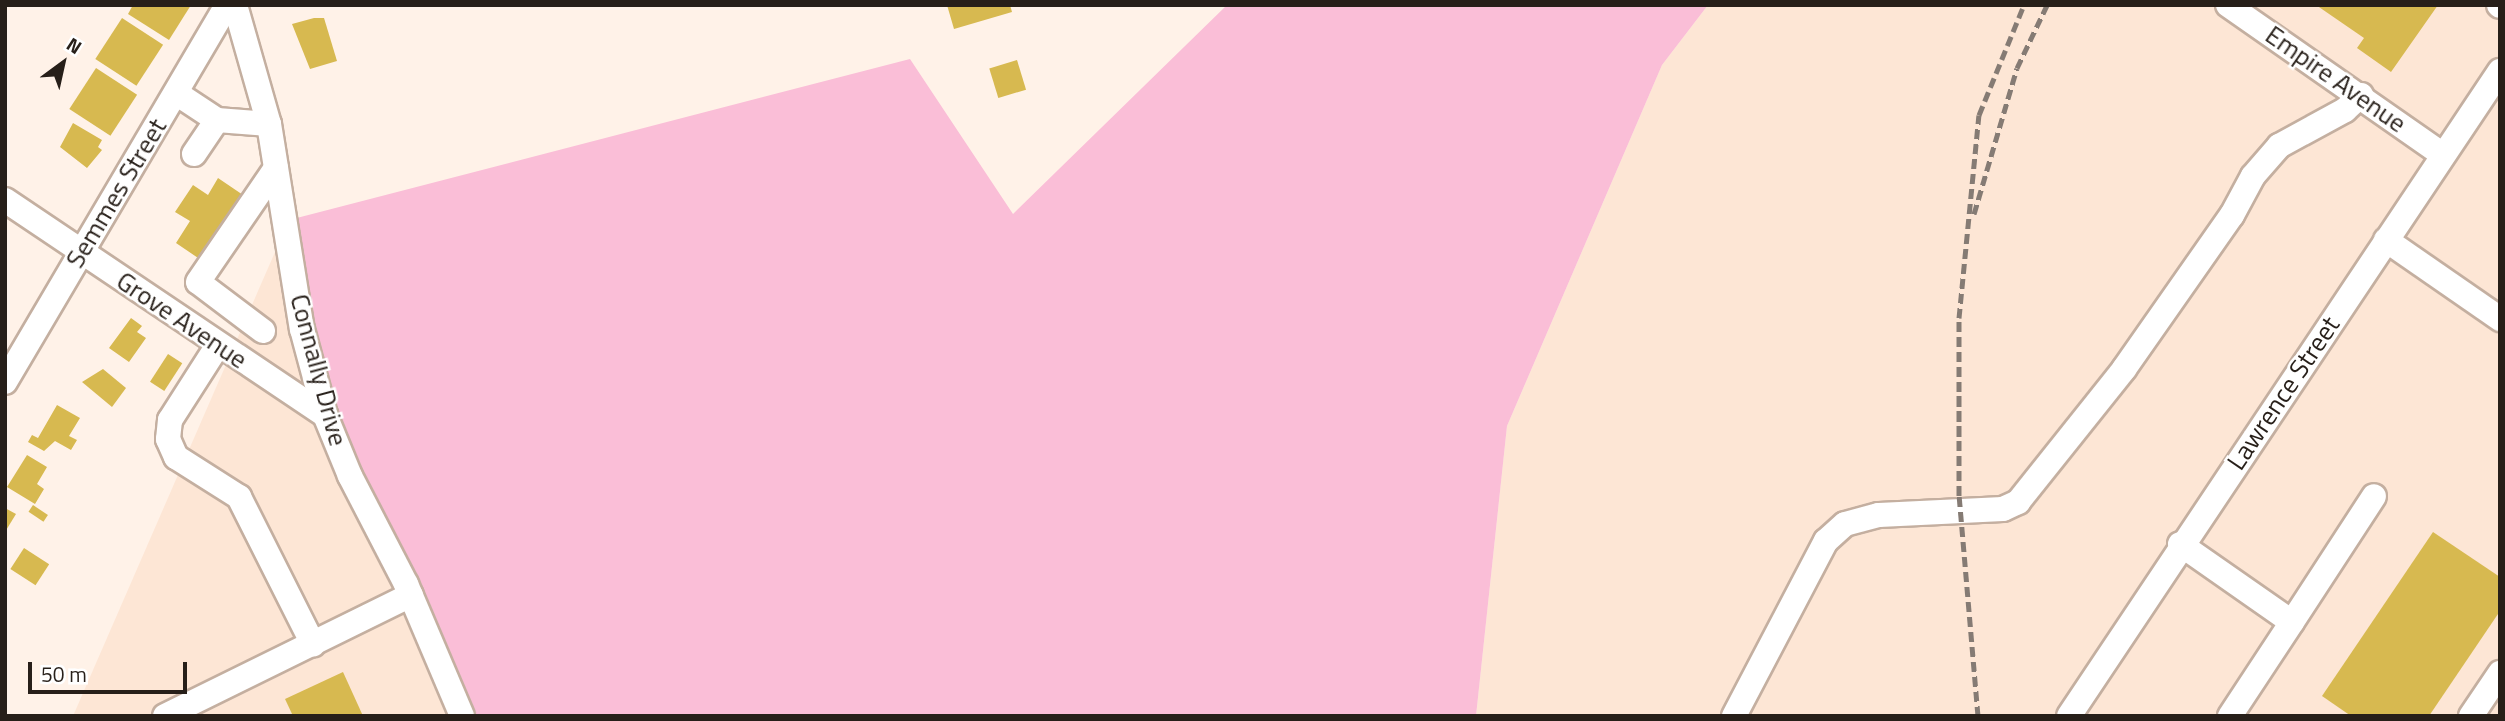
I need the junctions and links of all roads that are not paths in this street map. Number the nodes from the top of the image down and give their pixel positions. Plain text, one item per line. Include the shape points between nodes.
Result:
1 (227, 5) edge
2 (235, 5) edge
3 (2228, 5) edge
4 (2500, 71) edge
5 (176, 93) junction
6 (2361, 95) junction
7 (217, 120) junction
8 (269, 124) junction
9 (194, 155) dead end
10 (2443, 155) junction
11 (275, 168) junction
12 (5, 200) edge
13 (2386, 240) junction
14 (82, 251) junction
15 (2500, 319) edge
16 (263, 331) dead end
17 (218, 345) junction
18 (5, 382) edge
19 (326, 415) junction
20 (2374, 496) dead end
21 (2180, 544) junction
22 (411, 595) junction
23 (2291, 622) junction
24 (313, 644) junction
25 (2500, 673) edge
26 (165, 716) edge
27 (462, 716) edge
28 (1734, 716) edge
29 (2069, 716) edge
30 (2230, 716) edge
31 (2471, 716) edge

1 - 5 street, Semmes Street
2 - 8 street, Connally Drive
3 - 6 street, Empire Avenue
4 - 10 street, Lawrence Street
5 - 7 street
5 - 14 street, Semmes Street
6 - 10 street, Empire Avenue
6 - 28 street via 2345,110 2279,146 2253,176 2232,215 2124,369 2018,502 2003,509 1879,515 1845,524 1826,541
7 - 8 street
7 - 9 street
8 - 11 street, Connally Drive
10 - 13 street, Lawrence Street
11 - 16 street via 198,282
11 - 19 street, Connally Drive via 302,329
12 - 14 street, Grove Avenue
13 - 15 street
13 - 21 street, Lawrence Street
14 - 17 street, Grove Avenue
14 - 18 street, Semmes Street
17 - 19 street, Grove Avenue
17 - 24 street via 170,420 169,439 176,457 239,497
19 - 22 street, Connally Drive
20 - 23 street
21 - 23 street
21 - 29 street, Lawrence Street
22 - 24 street
22 - 27 street, Connally Drive
23 - 30 street
24 - 26 street
25 - 31 street

